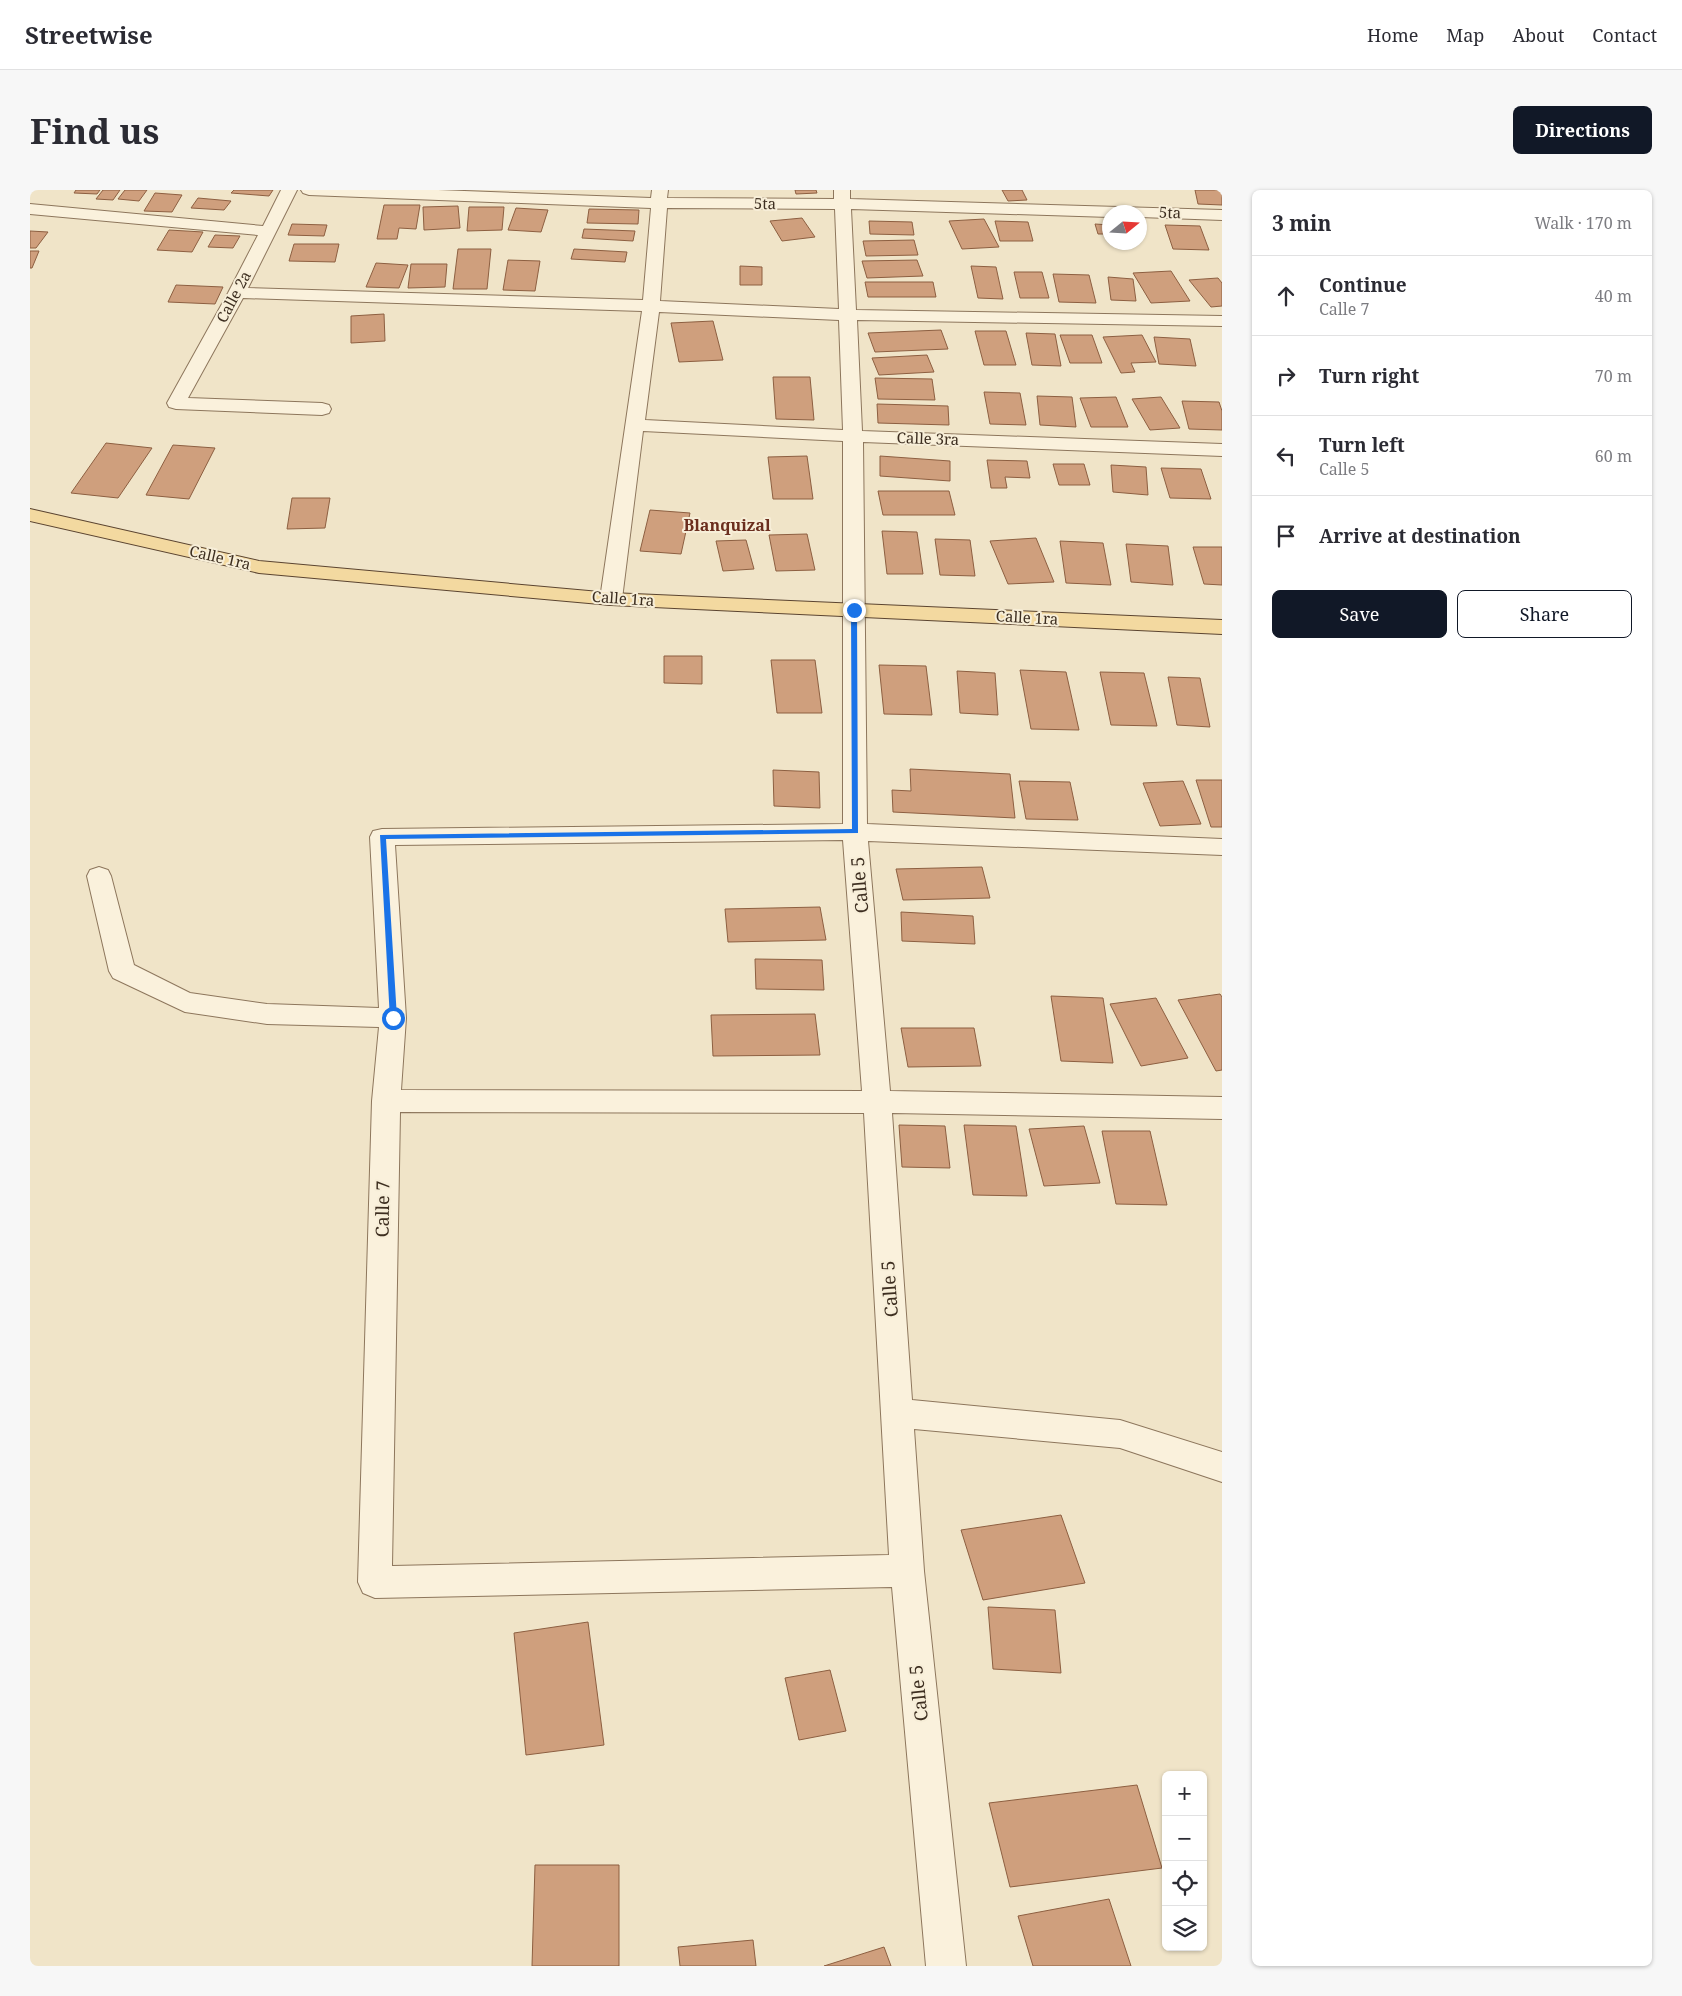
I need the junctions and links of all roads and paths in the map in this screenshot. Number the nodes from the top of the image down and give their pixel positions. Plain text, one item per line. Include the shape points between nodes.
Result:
1 (289, 190) edge
2 (309, 190) edge
3 (659, 196) edge
4 (842, 197) edge
5 (30, 209) edge
6 (1222, 215) edge
7 (268, 230) junction
8 (237, 293) junction
9 (651, 306) junction
10 (846, 315) junction
11 (1222, 321) edge
12 (322, 409) dead end
13 (634, 425) junction
14 (853, 436) junction
15 (1222, 450) edge
16 (30, 515) edge
17 (611, 599) junction
18 (854, 610) junction
19 (1222, 627) edge
20 (856, 832) junction
21 (1222, 847) edge
22 (99, 876) dead end
23 (393, 1018) junction
24 (386, 1101) junction
25 (878, 1102) junction
26 (1222, 1108) edge
27 (898, 1413) junction
28 (1222, 1467) edge
29 (907, 1571) junction
30 (946, 1966) edge

1 - 7 street, Calle 2a
2 - 3 street, 5ta
3 - 4 street, 5ta
3 - 9 street
4 - 6 street, 5ta
4 - 10 street, Calle 5
5 - 7 street
7 - 8 street, Calle 2a
8 - 9 street
8 - 12 street, Calle 2a via 176,402
9 - 10 street
9 - 13 street
10 - 11 street
10 - 14 street, Calle 5
13 - 14 street, Calle 3ra
13 - 17 street
14 - 15 street, Calle 3ra
14 - 18 street, Calle 5
16 - 17 main road, Calle 1ra via 259,567
17 - 18 main road, Calle 1ra
18 - 19 main road, Calle 1ra
18 - 20 street, Calle 5
20 - 21 street
20 - 23 street, Calle 7 via 382,837
20 - 25 street, Calle 5
22 - 23 street via 122,971 185,1002 267,1014
23 - 24 street, Calle 7
24 - 25 street
24 - 29 street, Calle 7 via 375,1582
25 - 26 street
25 - 27 street, Calle 5
27 - 28 street via 1120,1434
27 - 29 street, Calle 5
29 - 30 street, Calle 5

